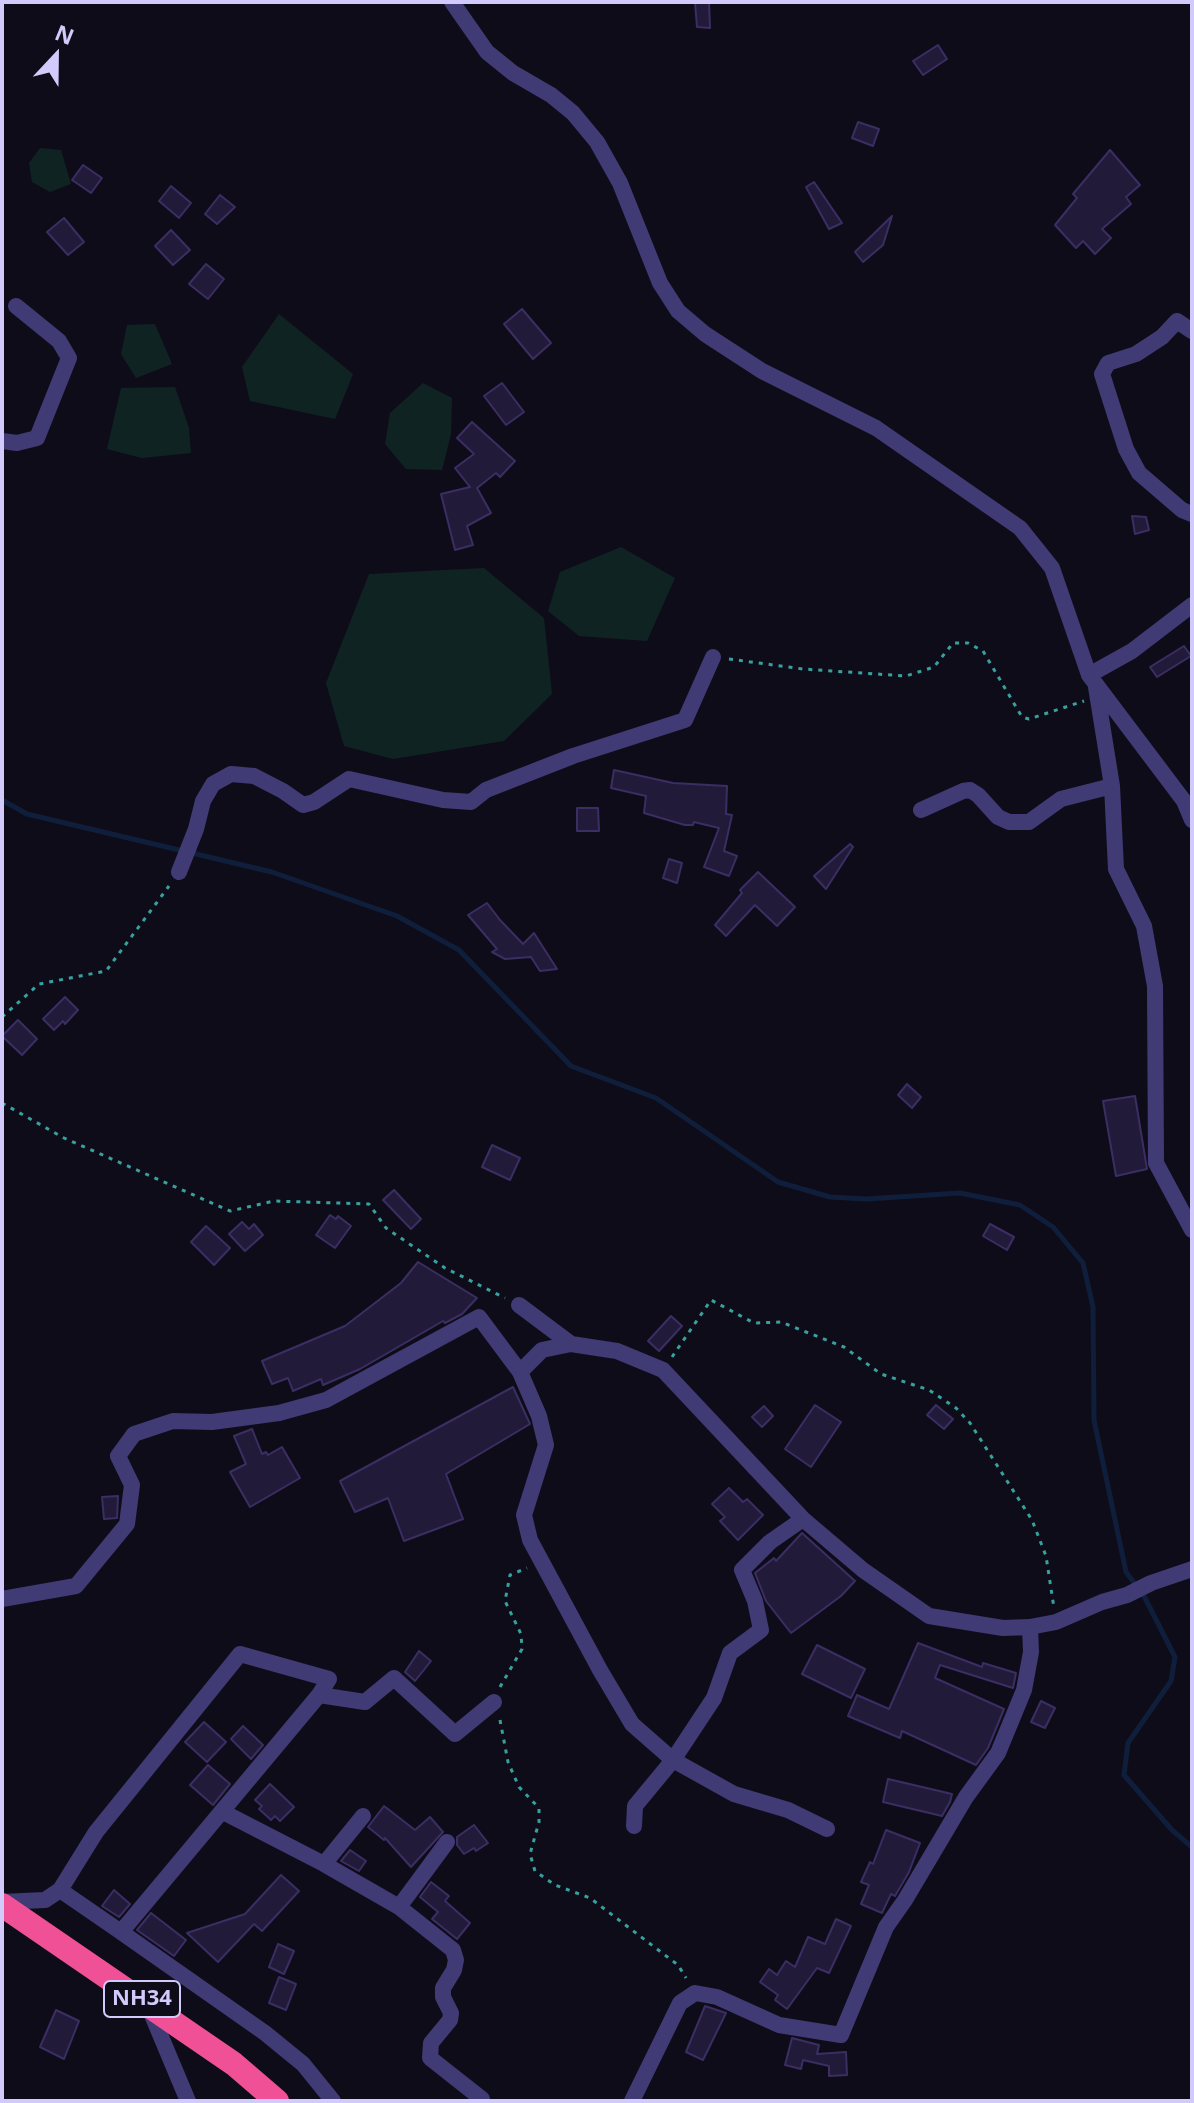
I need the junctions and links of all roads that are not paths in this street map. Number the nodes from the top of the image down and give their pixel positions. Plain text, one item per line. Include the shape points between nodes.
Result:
1 (452, 2) edge
2 (16, 306) dead end
3 (1192, 331) edge
4 (2, 441) edge
5 (1192, 514) edge
6 (1192, 605) edge
7 (713, 657) road end
8 (1094, 686) junction
9 (1112, 786) junction
10 (921, 810) dead end
11 (1191, 815) edge
12 (179, 872) road end
13 (1192, 1230) edge
14 (519, 1305) road end
15 (571, 1344) junction
16 (520, 1372) junction
17 (803, 1519) junction
18 (1192, 1569) edge
19 (2, 1599) edge
20 (1030, 1627) junction
21 (319, 1695) junction
22 (494, 1702) road end
23 (673, 1760) junction
24 (223, 1812) junction
25 (363, 1816) dead end
26 (634, 1826) dead end
27 (827, 1829) dead end
28 (447, 1842) dead end
29 (324, 1864) junction
30 (60, 1890) junction
31 (2, 1904) edge
32 (399, 1907) junction
33 (121, 1932) junction
34 (147, 2003) junction
35 (482, 2099) dead end
36 (188, 2101) edge
37 (277, 2101) edge
38 (333, 2101) edge
39 (632, 2101) edge

1 - 8 street via 487,52 573,113 597,142 620,183 660,283 678,311 762,371 876,428 1020,528 1052,568
2 - 4 street via 59,341 69,358 37,438
3 - 5 street via 1177,321 1136,354 1108,363 1102,374 1139,473
6 - 8 street
7 - 12 street via 685,720 573,756 486,790 471,802 349,779 303,805 254,776 231,774 213,784 203,801
8 - 9 street
8 - 11 street
9 - 10 street via 1061,799 1029,822 998,817 970,790
9 - 13 street via 1116,869 1144,926 1155,986 1156,1163
14 - 15 street
15 - 16 street via 542,1350
15 - 17 street via 617,1351 663,1370
16 - 19 street via 479,1317 326,1400 279,1413 173,1421 134,1434 118,1456 132,1485 127,1524 76,1586
16 - 23 street via 546,1445 524,1515 530,1540 632,1724
17 - 20 street via 929,1616
17 - 23 street via 742,1570 761,1630 730,1653 714,1698
18 - 20 street via 1056,1622
20 - 39 street via 1031,1652 1016,1714 998,1753 886,1927 841,2035 779,2025 717,1997 695,1993 680,2003
21 - 22 street via 365,1702 394,1678 455,1734
21 - 24 street
21 - 30 street via 329,1679 240,1654 96,1832
23 - 26 street via 635,1806
23 - 27 street via 734,1794 788,1810
24 - 29 street
24 - 33 street
25 - 29 street
28 - 32 street
29 - 32 street
30 - 31 street via 45,1900
30 - 33 street
31 - 34 highway, NH34
32 - 35 street via 453,1950 454,1970 443,1988 450,2020 431,2043 430,2058
33 - 38 street via 303,2064
34 - 36 street
34 - 37 highway, NH34

